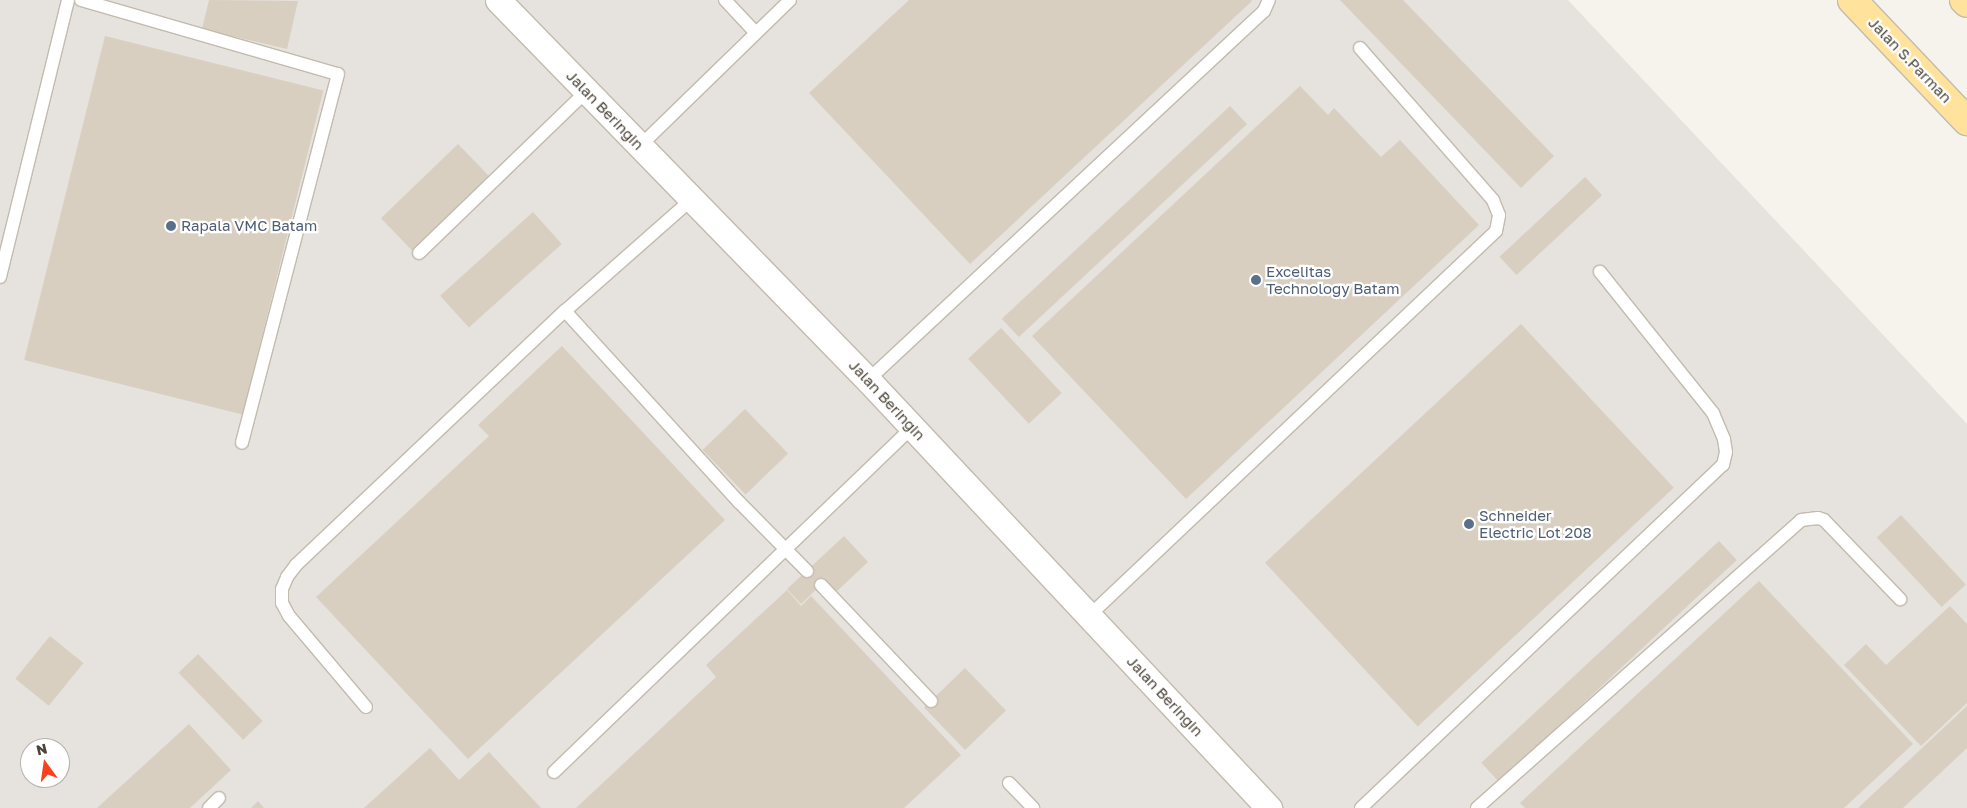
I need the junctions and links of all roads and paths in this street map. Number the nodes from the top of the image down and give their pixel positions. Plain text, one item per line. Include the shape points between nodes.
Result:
1 (68, 0) edge
2 (81, 0) edge
3 (498, 0) edge
4 (725, 0) edge
5 (790, 0) edge
6 (1269, 0) edge
7 (1852, 0) edge
8 (756, 33) junction
9 (1360, 48) dead end
10 (587, 91) junction
11 (1967, 121) edge
12 (640, 146) junction
13 (692, 199) junction
14 (419, 253) dead end
15 (1600, 272) dead end
16 (0, 277) edge
17 (565, 311) junction
18 (868, 380) junction
19 (913, 427) junction
20 (242, 443) dead end
21 (786, 549) junction
22 (807, 571) dead end
23 (821, 585) dead end
24 (1900, 599) dead end
25 (1090, 615) junction
26 (931, 701) dead end
27 (366, 707) dead end
28 (554, 772) dead end
29 (1009, 784) dead end
30 (219, 798) dead end
31 (209, 808) edge
32 (1033, 808) edge
33 (1269, 808) edge
34 (1361, 808) edge
35 (1477, 808) edge

1 - 16 lane
2 - 20 lane via 338,74
3 - 10 street, Jalan Beringin
4 - 8 lane
5 - 8 lane
6 - 18 lane via 1264,11
7 - 11 main road, Jalan S.Parman
8 - 12 lane
9 - 25 lane via 1493,200 1499,215 1496,231
10 - 12 street, Jalan Beringin
10 - 14 lane
12 - 13 street, Jalan Beringin
13 - 17 lane
13 - 18 street, Jalan Beringin
15 - 34 lane via 1713,413 1724,439 1723,465
17 - 21 lane
17 - 27 lane via 287,577 282,589 282,603 289,616
18 - 19 street, Jalan Beringin
19 - 21 lane
19 - 25 street, Jalan Beringin
21 - 22 lane
21 - 28 lane
23 - 26 lane
24 - 35 lane via 1824,520 1801,520
25 - 33 street, Jalan Beringin
29 - 32 lane
30 - 31 lane

